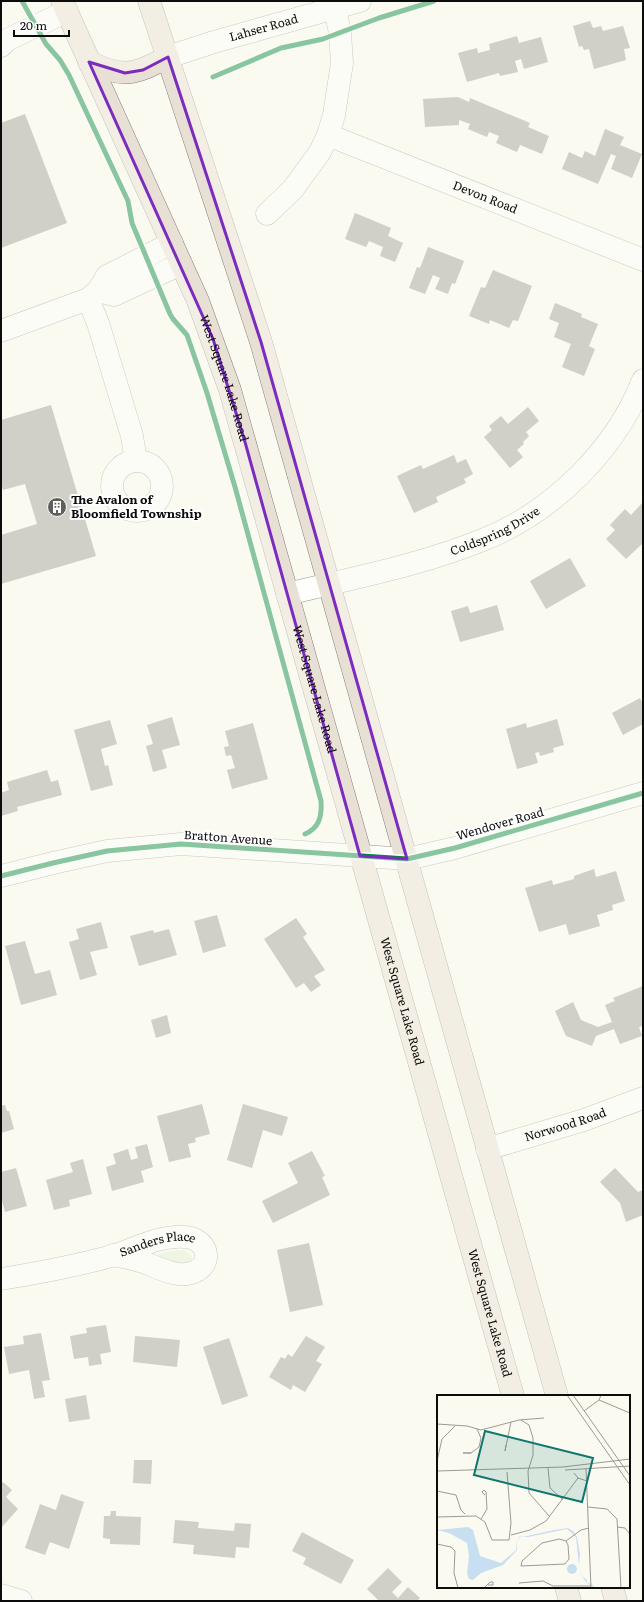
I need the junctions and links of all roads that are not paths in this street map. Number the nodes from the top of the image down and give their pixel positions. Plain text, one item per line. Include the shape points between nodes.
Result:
1 (149, 1) edge
2 (360, 1) edge
3 (65, 6) edge
4 (335, 9) junction
5 (1, 46) edge
6 (168, 57) junction
7 (89, 62) junction
8 (328, 135) junction
9 (267, 214) dead end
10 (172, 243) junction
11 (643, 260) edge
12 (181, 264) junction
13 (93, 295) junction
14 (1, 331) edge
15 (643, 380) edge
16 (136, 461) dead end
17 (330, 584) junction
18 (287, 594) junction
19 (643, 794) edge
20 (360, 856) junction
21 (407, 859) junction
22 (1, 876) edge
23 (643, 1098) edge
24 (487, 1149) junction
25 (113, 1255) dead end
26 (1, 1278) edge
27 (513, 1395) edge
28 (557, 1395) edge
29 (566, 1588) edge
30 (612, 1588) edge
31 (1, 1595) edge
32 (21, 1601) edge
33 (570, 1601) edge
34 (616, 1601) edge

1 - 6 highway
2 - 4 street, Lahser Road
3 - 5 street
3 - 7 highway, West Square Lake Road
4 - 6 street, Lahser Road
4 - 8 street via 342,63 334,115
6 - 7 highway via 143,70 126,73 104,69
6 - 17 highway via 249,301
7 - 10 highway, West Square Lake Road
8 - 9 street via 320,152 293,189
8 - 11 street, Devon Road
10 - 12 highway, West Square Lake Road
10 - 13 street via 107,276
12 - 13 street via 114,295
12 - 18 highway, West Square Lake Road via 213,339 230,390
13 - 14 street
13 - 16 street via 98,323 132,436
15 - 17 street, Coldspring Drive via 626,416 608,442 582,472 557,495 531,513 487,539 462,548
17 - 18 street, Coldspring Drive
17 - 21 highway
18 - 20 highway, West Square Lake Road
19 - 21 street, Wendover Road via 463,846
20 - 21 street, Wendover Road
20 - 22 street, Bratton Avenue via 180,844 107,851
20 - 27 highway, West Square Lake Road
21 - 24 highway
23 - 24 street, Norwood Road via 584,1120
24 - 28 highway
25 - 26 street, Sanders Place via 57,1269
29 - 33 highway
30 - 34 highway
31 - 32 street

